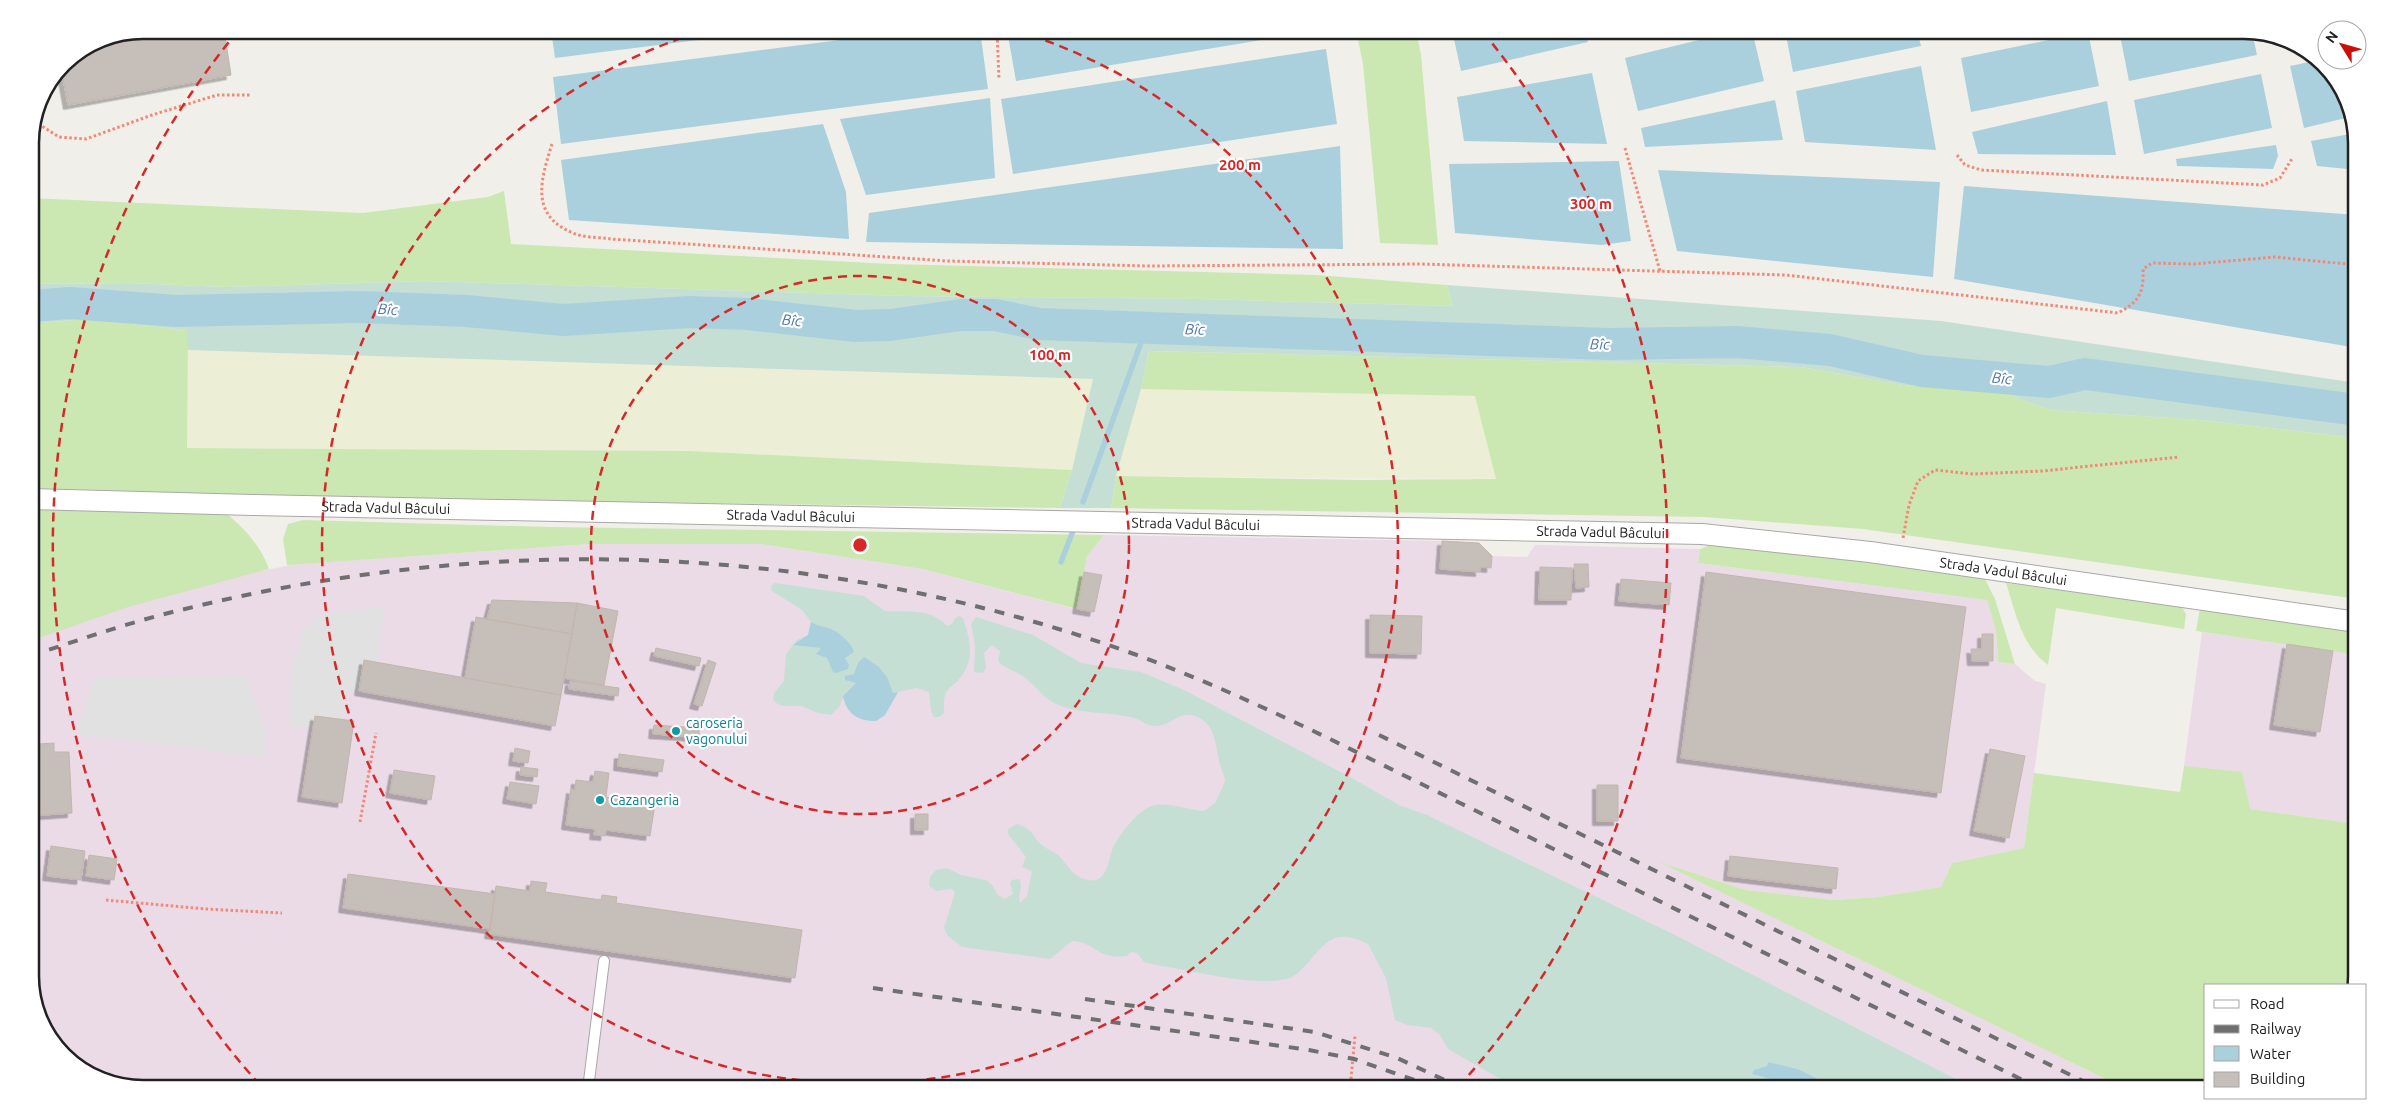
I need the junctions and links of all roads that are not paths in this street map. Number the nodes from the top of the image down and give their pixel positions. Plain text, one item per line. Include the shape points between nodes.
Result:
1 (39, 499) edge
2 (2348, 621) edge
3 (604, 961) dead end
4 (589, 1080) edge

1 - 2 street, Strada Vadul Bâcului via 1702,534 1900,556
3 - 4 lane

